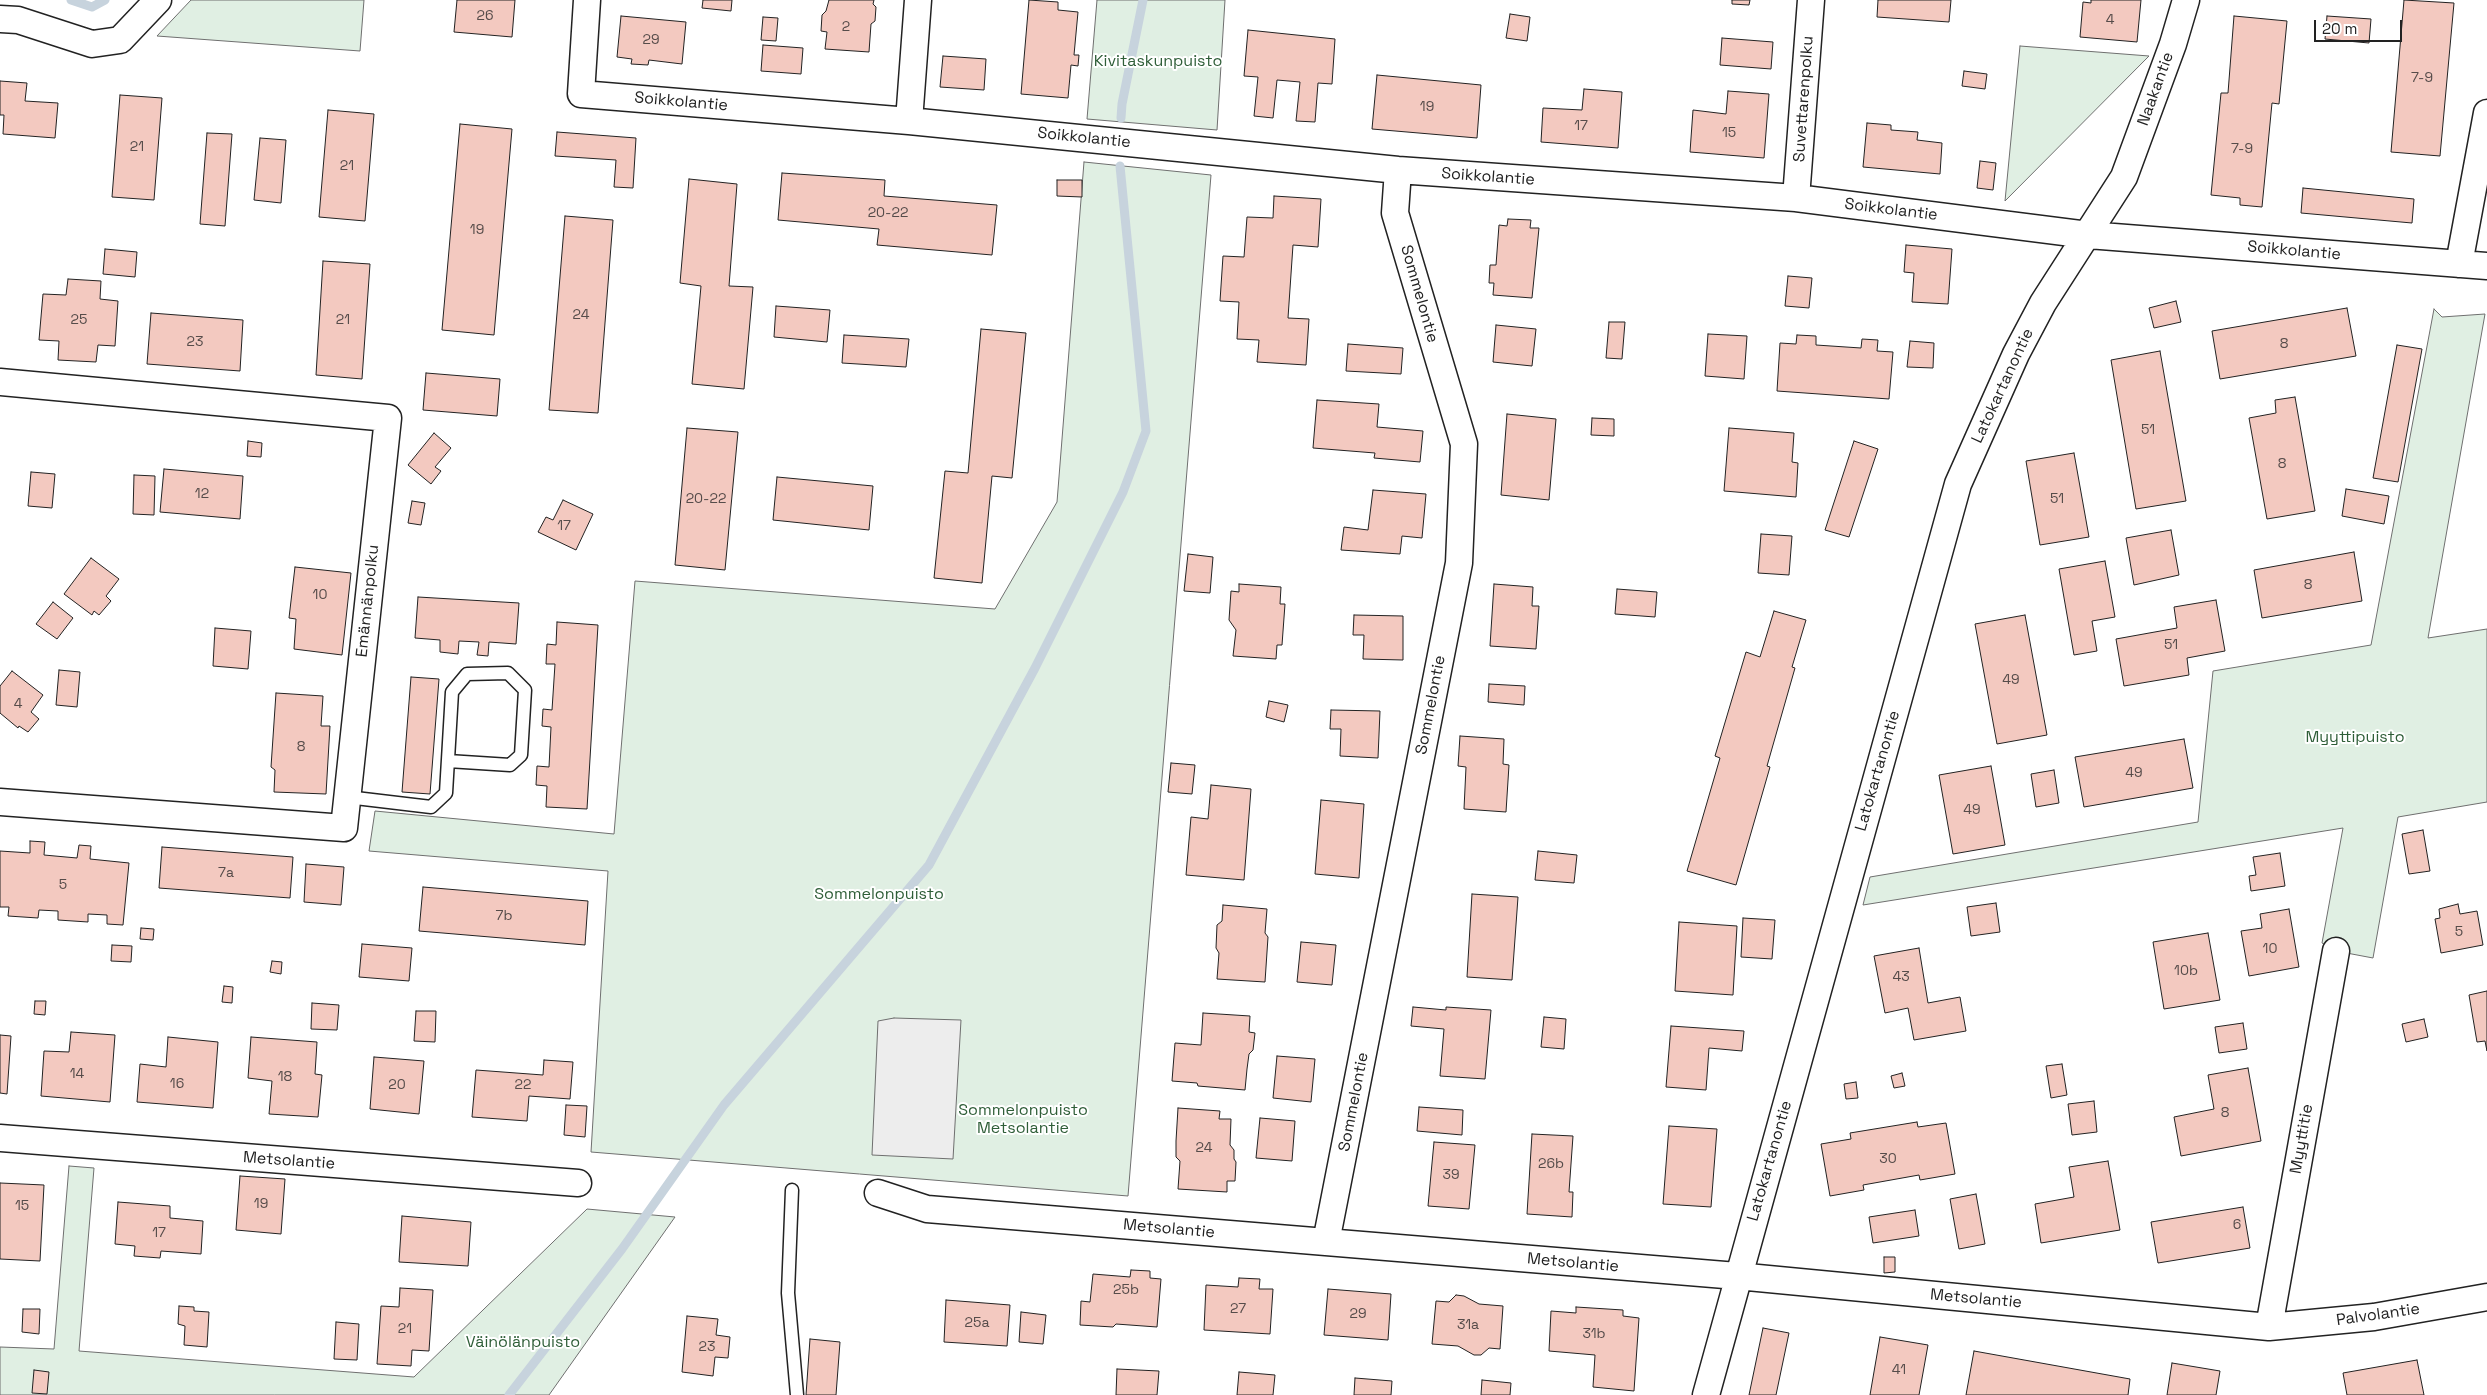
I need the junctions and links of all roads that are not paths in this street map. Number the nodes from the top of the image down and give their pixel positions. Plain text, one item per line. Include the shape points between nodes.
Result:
1 (158, 0) edge
2 (587, 0) edge
3 (918, 0) edge
4 (1811, 0) edge
5 (2186, 0) edge
6 (0, 19) edge
7 (2487, 113) edge
8 (909, 120) junction
9 (1398, 170) junction
10 (2124, 177) joint
11 (1796, 198) junction
12 (2088, 235) junction
13 (2459, 264) junction
14 (2487, 266) edge
15 (0, 382) edge
16 (448, 762) junction
17 (348, 797) junction
18 (0, 802) edge
19 (2336, 951) dead end
20 (0, 1138) edge
21 (578, 1183) dead end
22 (792, 1190) dead end
23 (878, 1193) dead end
24 (1326, 1242) junction
25 (1738, 1276) junction
26 (2487, 1297) edge
27 (2269, 1327) junction
28 (797, 1395) edge
29 (1706, 1395) edge

1 - 6 street via 120,40 92,44 18,20
2 - 8 street, Soikkolantie via 581,94
3 - 8 street
4 - 11 street, Suvettarenpolku
5 - 10 street, Naakantie
7 - 13 street
8 - 9 street, Soikkolantie
9 - 11 street, Soikkolantie
9 - 24 street, Sommelontie via 1395,212 1464,444 1459,562
10 - 12 street, Latokartanontie
11 - 12 street, Soikkolantie
12 - 13 street, Soikkolantie
12 - 25 street, Latokartanontie via 2043,303 1958,484
13 - 14 street, Soikkolantie
15 - 17 street, Emännänpolku via 388,418
16 - 16 lane via 452,692 467,674 508,673 525,690 521,755 510,765
16 - 17 lane via 446,793 430,807
17 - 18 street, Emännänpolku via 344,828
19 - 27 street, Myyttitie
20 - 21 street, Metsolantie
22 - 28 lane via 788,1293
23 - 24 street, Metsolantie via 927,1209
24 - 25 street, Metsolantie
25 - 27 street, Metsolantie
25 - 29 street, Latokartanontie
26 - 27 street, Palvolantie via 2374,1317

